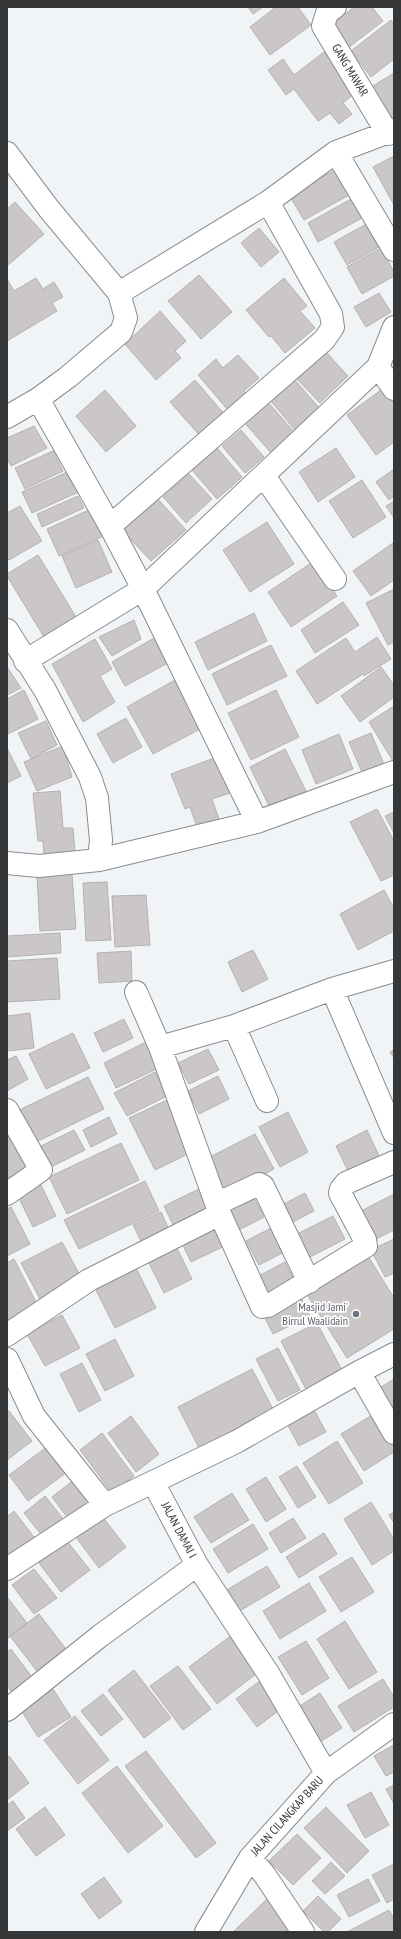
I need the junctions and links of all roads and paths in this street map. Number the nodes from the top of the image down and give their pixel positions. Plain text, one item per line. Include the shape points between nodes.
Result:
1 (335, 7) edge
2 (391, 132) edge
3 (7, 152) edge
4 (336, 152) junction
5 (268, 202) junction
6 (394, 250) edge
7 (119, 292) junction
8 (394, 327) edge
9 (378, 367) junction
10 (394, 389) edge
11 (38, 399) junction
12 (7, 417) edge
13 (264, 476) junction
14 (110, 526) junction
15 (335, 579) dead end
16 (143, 590) junction
17 (7, 630) edge
18 (25, 661) junction
19 (394, 772) edge
20 (256, 822) junction
21 (99, 860) junction
22 (7, 863) edge
23 (394, 971) edge
24 (332, 990) junction
25 (136, 992) dead end
26 (234, 1026) junction
27 (160, 1047) junction
28 (267, 1101) dead end
29 (7, 1110) edge
30 (394, 1133) edge
31 (394, 1162) edge
32 (7, 1194) edge
33 (218, 1207) junction
34 (309, 1282) junction
35 (7, 1335) edge
36 (394, 1354) edge
37 (7, 1359) edge
38 (359, 1372) junction
39 (394, 1433) edge
40 (153, 1482) junction
41 (105, 1505) junction
42 (197, 1565) junction
43 (7, 1569) edge
44 (7, 1710) edge
45 (394, 1724) edge
46 (326, 1773) junction
47 (250, 1858) junction
48 (206, 1932) edge
49 (303, 1932) edge

1 - 2 street, GANG MAWAR via 327,13 324,26
2 - 4 street
3 - 7 street via 49,209
4 - 5 street
4 - 6 street
5 - 7 street
5 - 14 street via 331,314 333,327 324,340
7 - 11 street via 126,318 121,332 92,358
8 - 9 street
9 - 10 street
9 - 13 street
11 - 12 street
11 - 14 street
13 - 15 street
13 - 16 street
14 - 16 street
16 - 18 street
16 - 20 street
17 - 18 street
18 - 21 street via 45,690 90,777 97,798 101,840
19 - 20 street
20 - 21 street
21 - 22 street via 39,866
23 - 24 street
24 - 26 street
24 - 30 street
25 - 27 street
26 - 27 street
26 - 28 street
27 - 33 street
29 - 32 street via 41,1170
31 - 34 street via 346,1183 341,1189 340,1193 366,1246
33 - 34 street via 227,1199 259,1184 263,1186
33 - 34 street via 262,1307
33 - 35 street via 89,1280
36 - 38 street
37 - 41 street via 34,1416
38 - 39 street
38 - 40 street via 236,1442
40 - 41 street
40 - 42 street, JALAN DAMAI I
41 - 43 street
42 - 44 street via 100,1636
42 - 46 street, JALAN DAMAI I via 268,1673
45 - 46 street, JALAN CILANGKAP BARU
46 - 47 street, JALAN CILANGKAP BARU
47 - 48 street, JALAN CILANGKAP BARU
47 - 49 street

